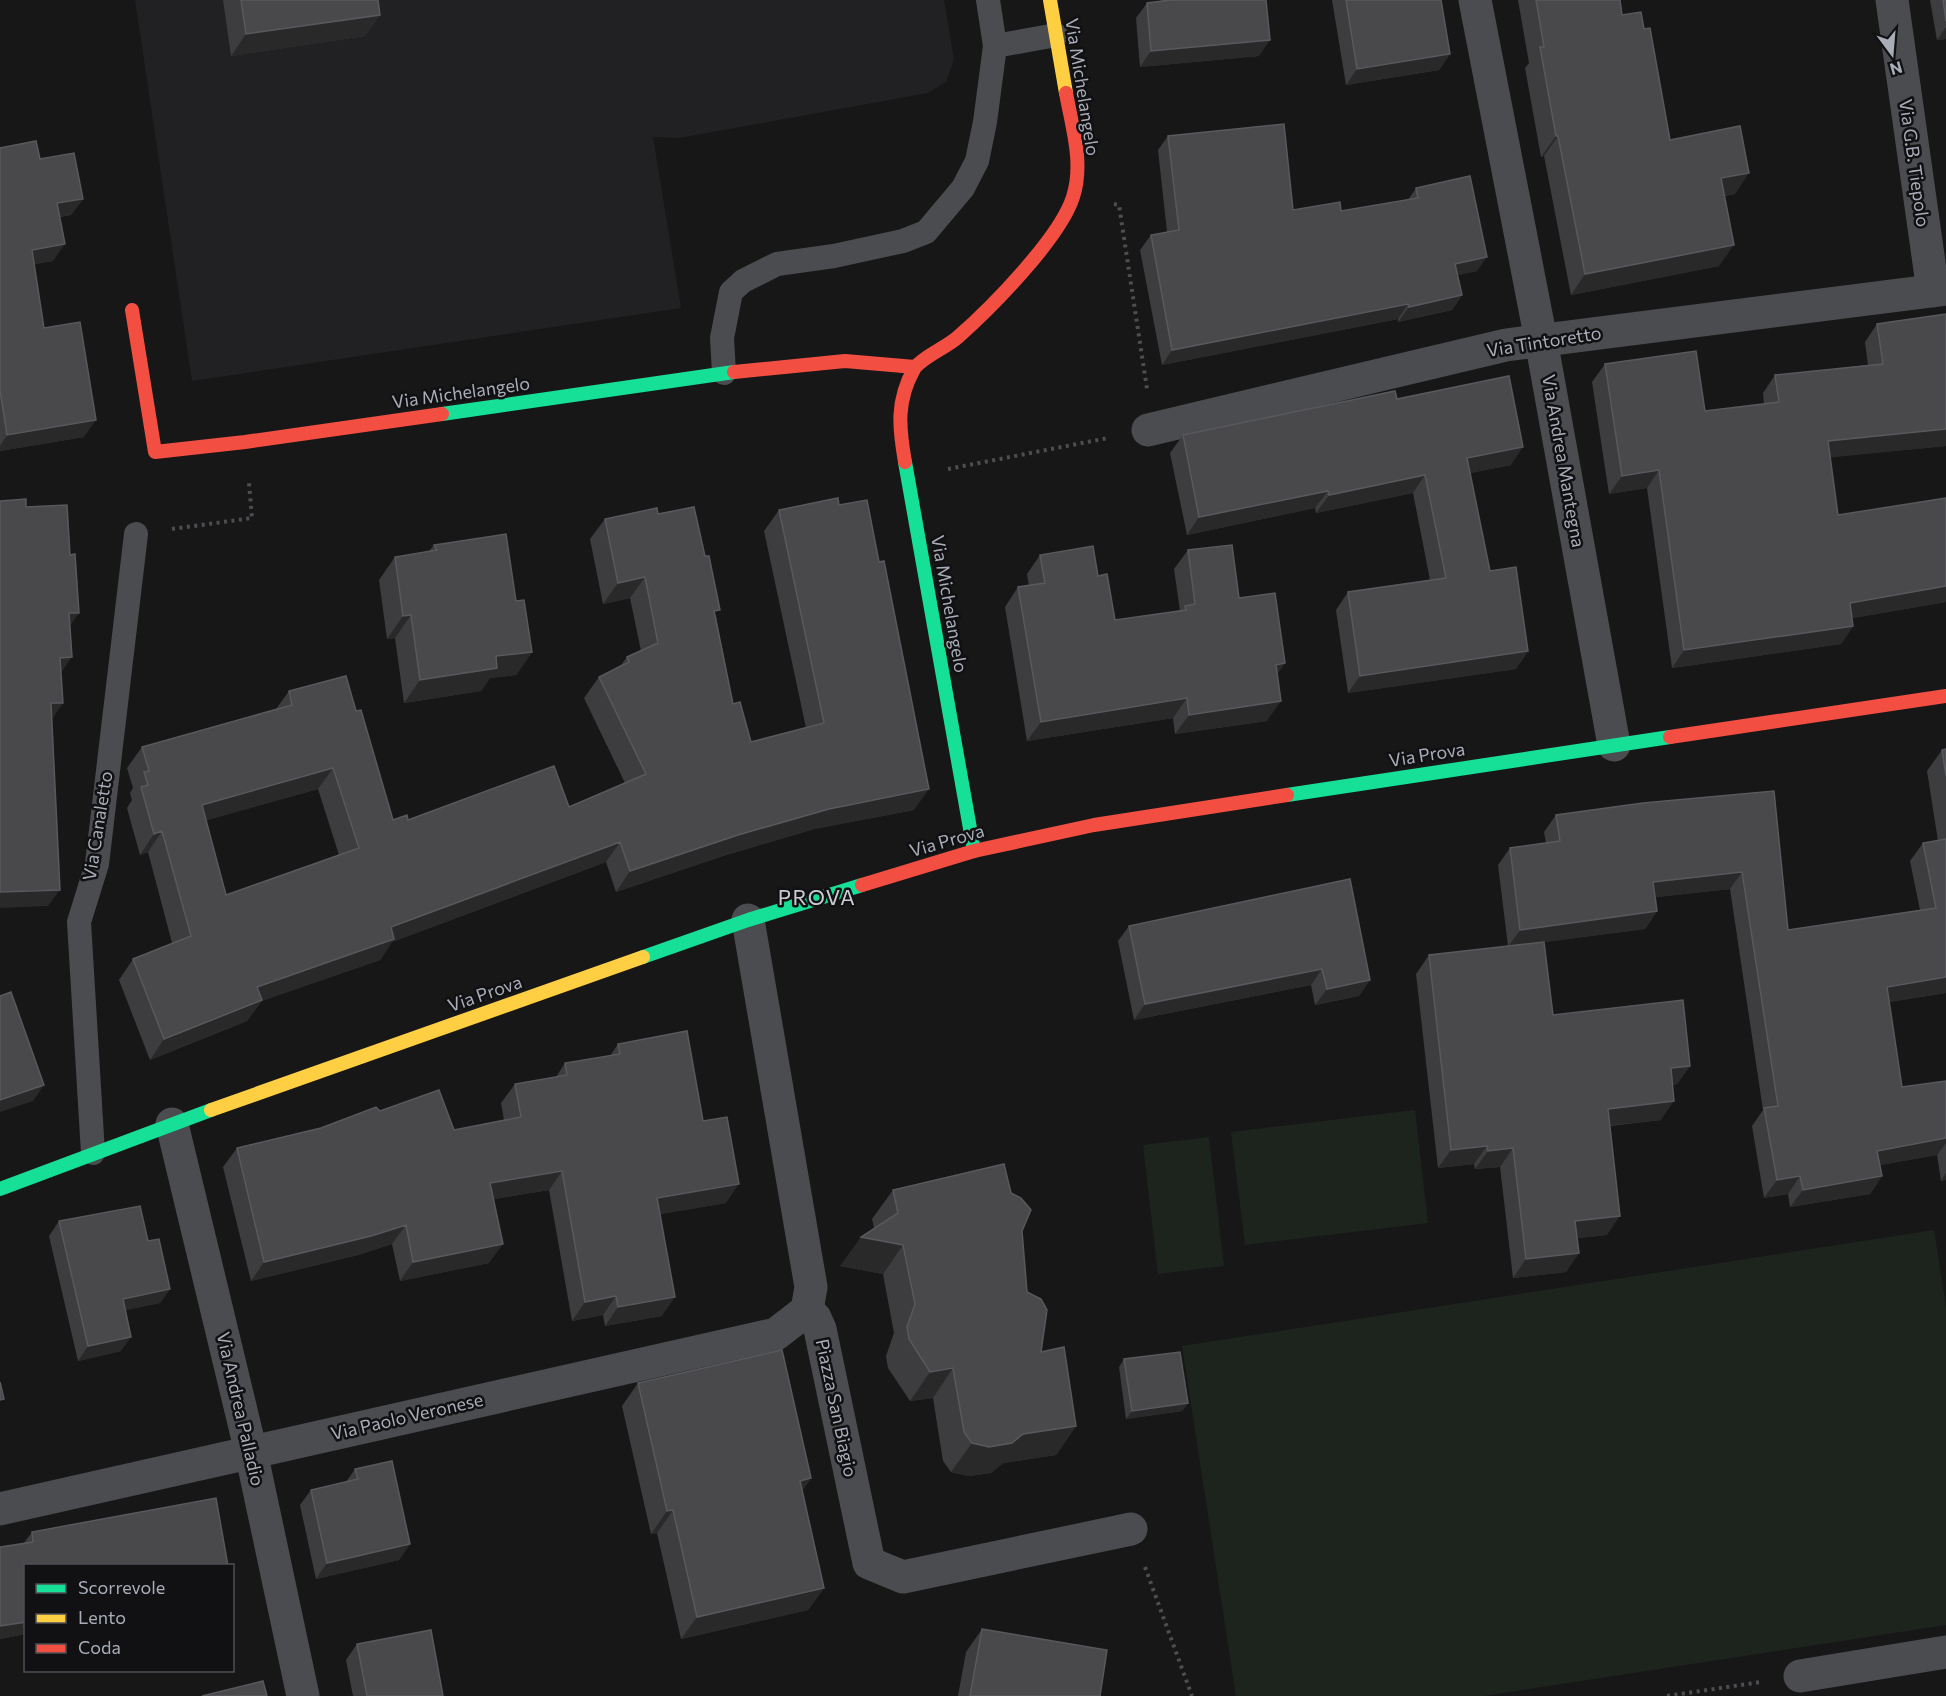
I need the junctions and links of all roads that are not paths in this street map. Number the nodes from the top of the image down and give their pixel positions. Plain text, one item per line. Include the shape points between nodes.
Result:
1 (988, 0) edge
2 (1050, 0) edge
3 (1475, 0) edge
4 (1892, 0) edge
5 (1056, 35) junction
6 (995, 46) junction
7 (1939, 290) edge
8 (132, 309) dead end
9 (1541, 340) junction
10 (915, 367) junction
11 (724, 373) junction
12 (1148, 430) road end
13 (136, 534) road end
14 (1946, 696) edge
15 (1614, 745) junction
16 (974, 851) junction
17 (748, 920) junction
18 (172, 1124) junction
19 (93, 1153) junction
20 (0, 1189) edge
21 (807, 1310) junction
22 (251, 1452) junction
23 (0, 1509) edge
24 (1131, 1528) road end
25 (1946, 1652) edge
26 (1800, 1676) road end
27 (303, 1696) edge

1 - 6 lane
2 - 5 main road, Via Michelangelo
3 - 9 street, Via Andrea Mantegna
4 - 7 street, Via G.B. Tiepolo
5 - 6 lane
5 - 10 main road, Via Michelangelo via 1078,159 1073,197 1055,233 1006,289 957,338
6 - 11 lane via 977,160 963,188 926,232 834,256 777,264 743,281 731,292 722,338
7 - 9 street, Via Tintoretto
8 - 11 main road, Via Michelangelo via 155,452
9 - 12 street, Via Tintoretto
9 - 15 street, Via Andrea Mantegna
10 - 11 main road, Via Michelangelo via 845,360
10 - 16 main road, Via Michelangelo via 902,396 899,428
13 - 19 lane, Via Canaletto via 96,864 79,922
14 - 15 main road, Via Prova
15 - 16 main road, Via Prova via 1094,825
16 - 17 main road, Via Prova
17 - 18 main road, Via Prova
17 - 21 street via 811,1287
18 - 19 main road, Via Prova
18 - 22 street, Via Andrea Palladio
19 - 20 main road, Via Prova
21 - 22 street, Via Paolo Veronese via 776,1334
21 - 24 street, Piazza San Biagio via 820,1329 869,1563 903,1577
22 - 23 street, Via Paolo Veronese
22 - 27 street, Via Andrea Palladio
25 - 26 street

